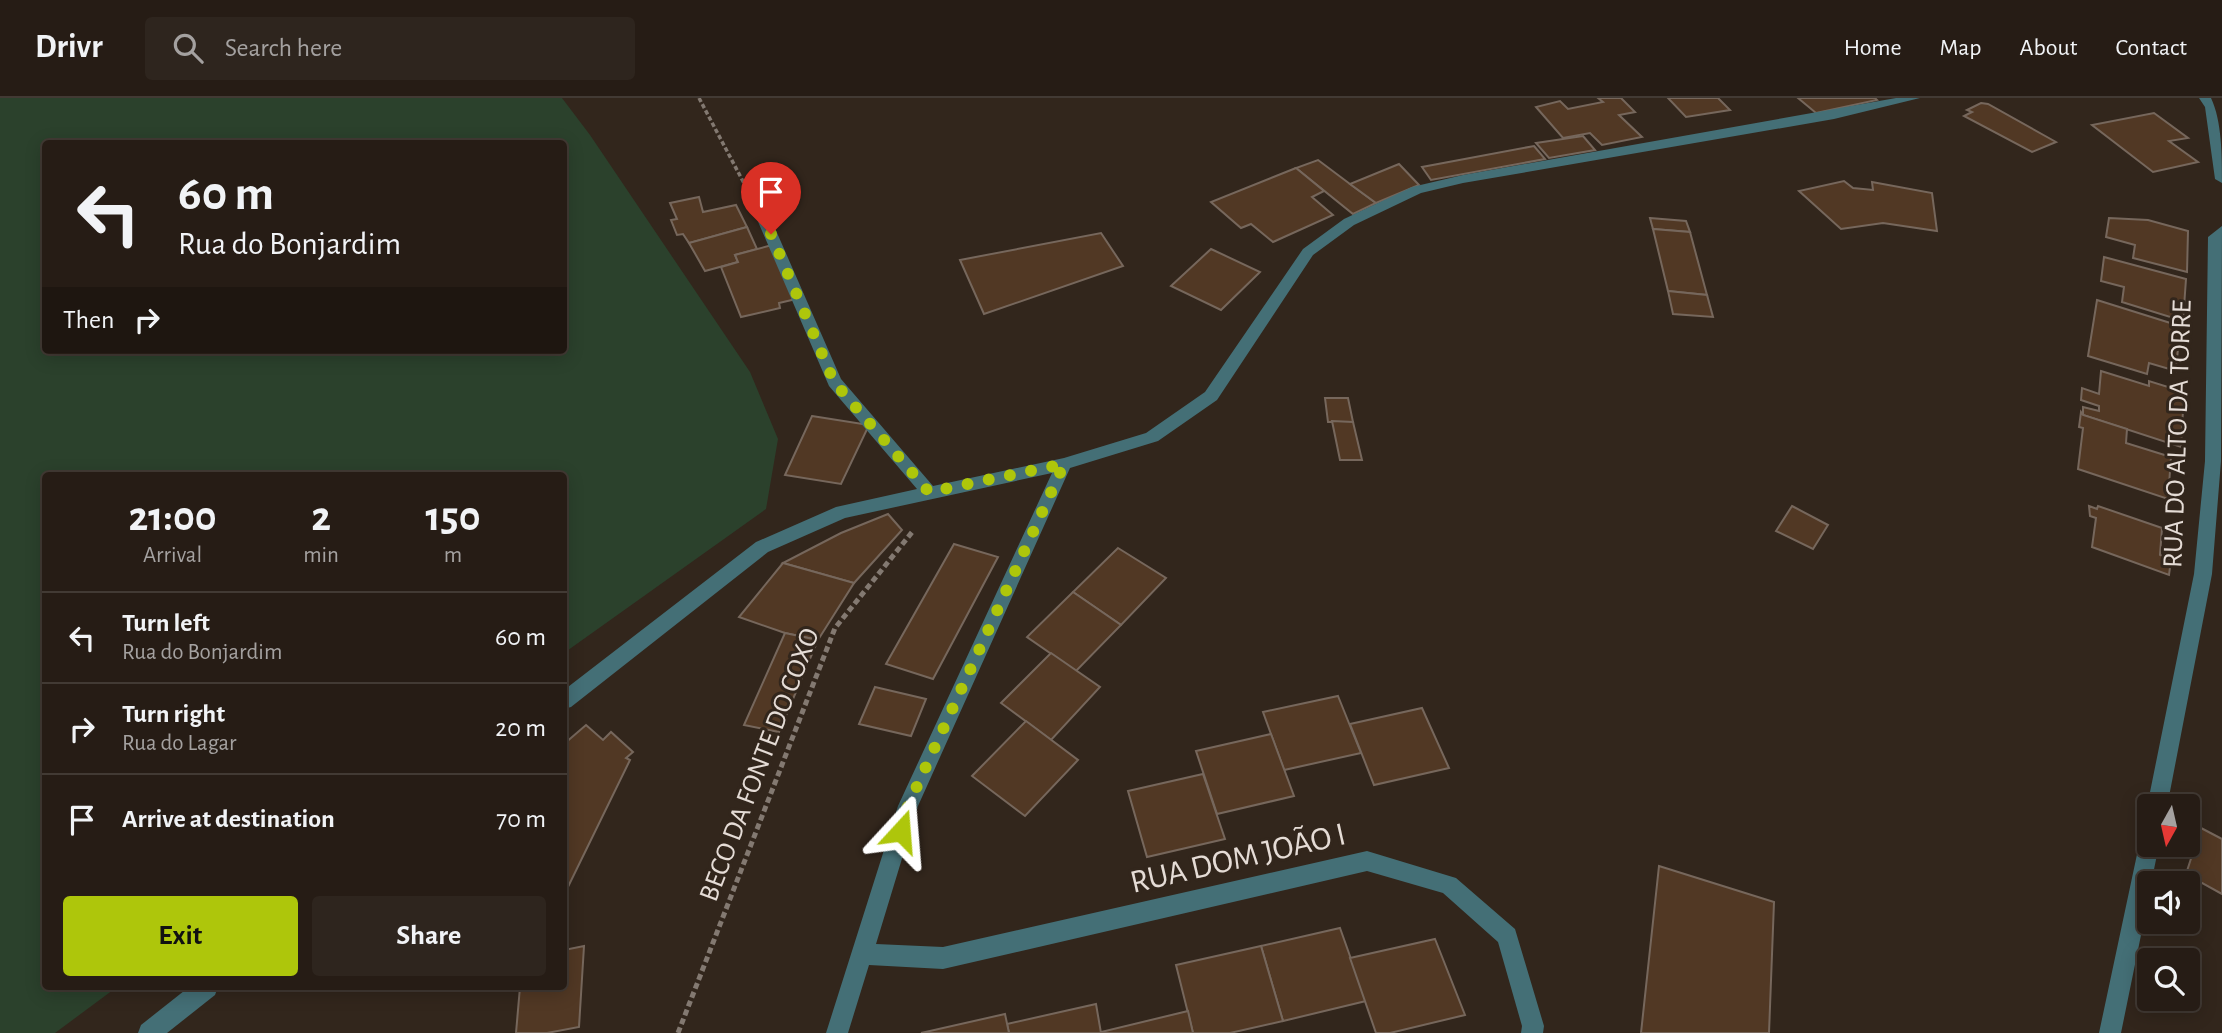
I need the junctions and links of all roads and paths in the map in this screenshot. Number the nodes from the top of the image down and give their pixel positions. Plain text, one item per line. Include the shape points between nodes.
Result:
1 (699, 98) edge
2 (1914, 98) edge
3 (2205, 98) edge
4 (2222, 179) edge
5 (760, 210) joint
6 (2222, 230) edge
7 (1064, 464) junction
8 (929, 492) junction
9 (567, 699) edge
10 (2160, 794) edge
11 (2146, 858) edge
12 (864, 954) junction
13 (203, 990) edge
14 (149, 1033) edge
15 (678, 1033) edge
16 (837, 1033) edge
17 (1532, 1033) edge
18 (2110, 1033) edge

1 - 5 path
2 - 7 street via 1417,190 1349,222 1308,252 1211,396 1152,437
3 - 4 street via 2211,107
5 - 8 street via 834,382
6 - 10 street, RUA DO ALTO DA TORRE via 2215,237 2213,461 2203,574
7 - 8 street
7 - 12 street via 908,806
8 - 9 street via 842,512 762,547
8 - 15 path, BECO DA FONTE DO COXO via 919,524 835,628
11 - 18 street
12 - 16 street
12 - 17 street, RUA DOM JOÃO I via 943,958 1367,861 1449,885 1507,936
13 - 14 street

